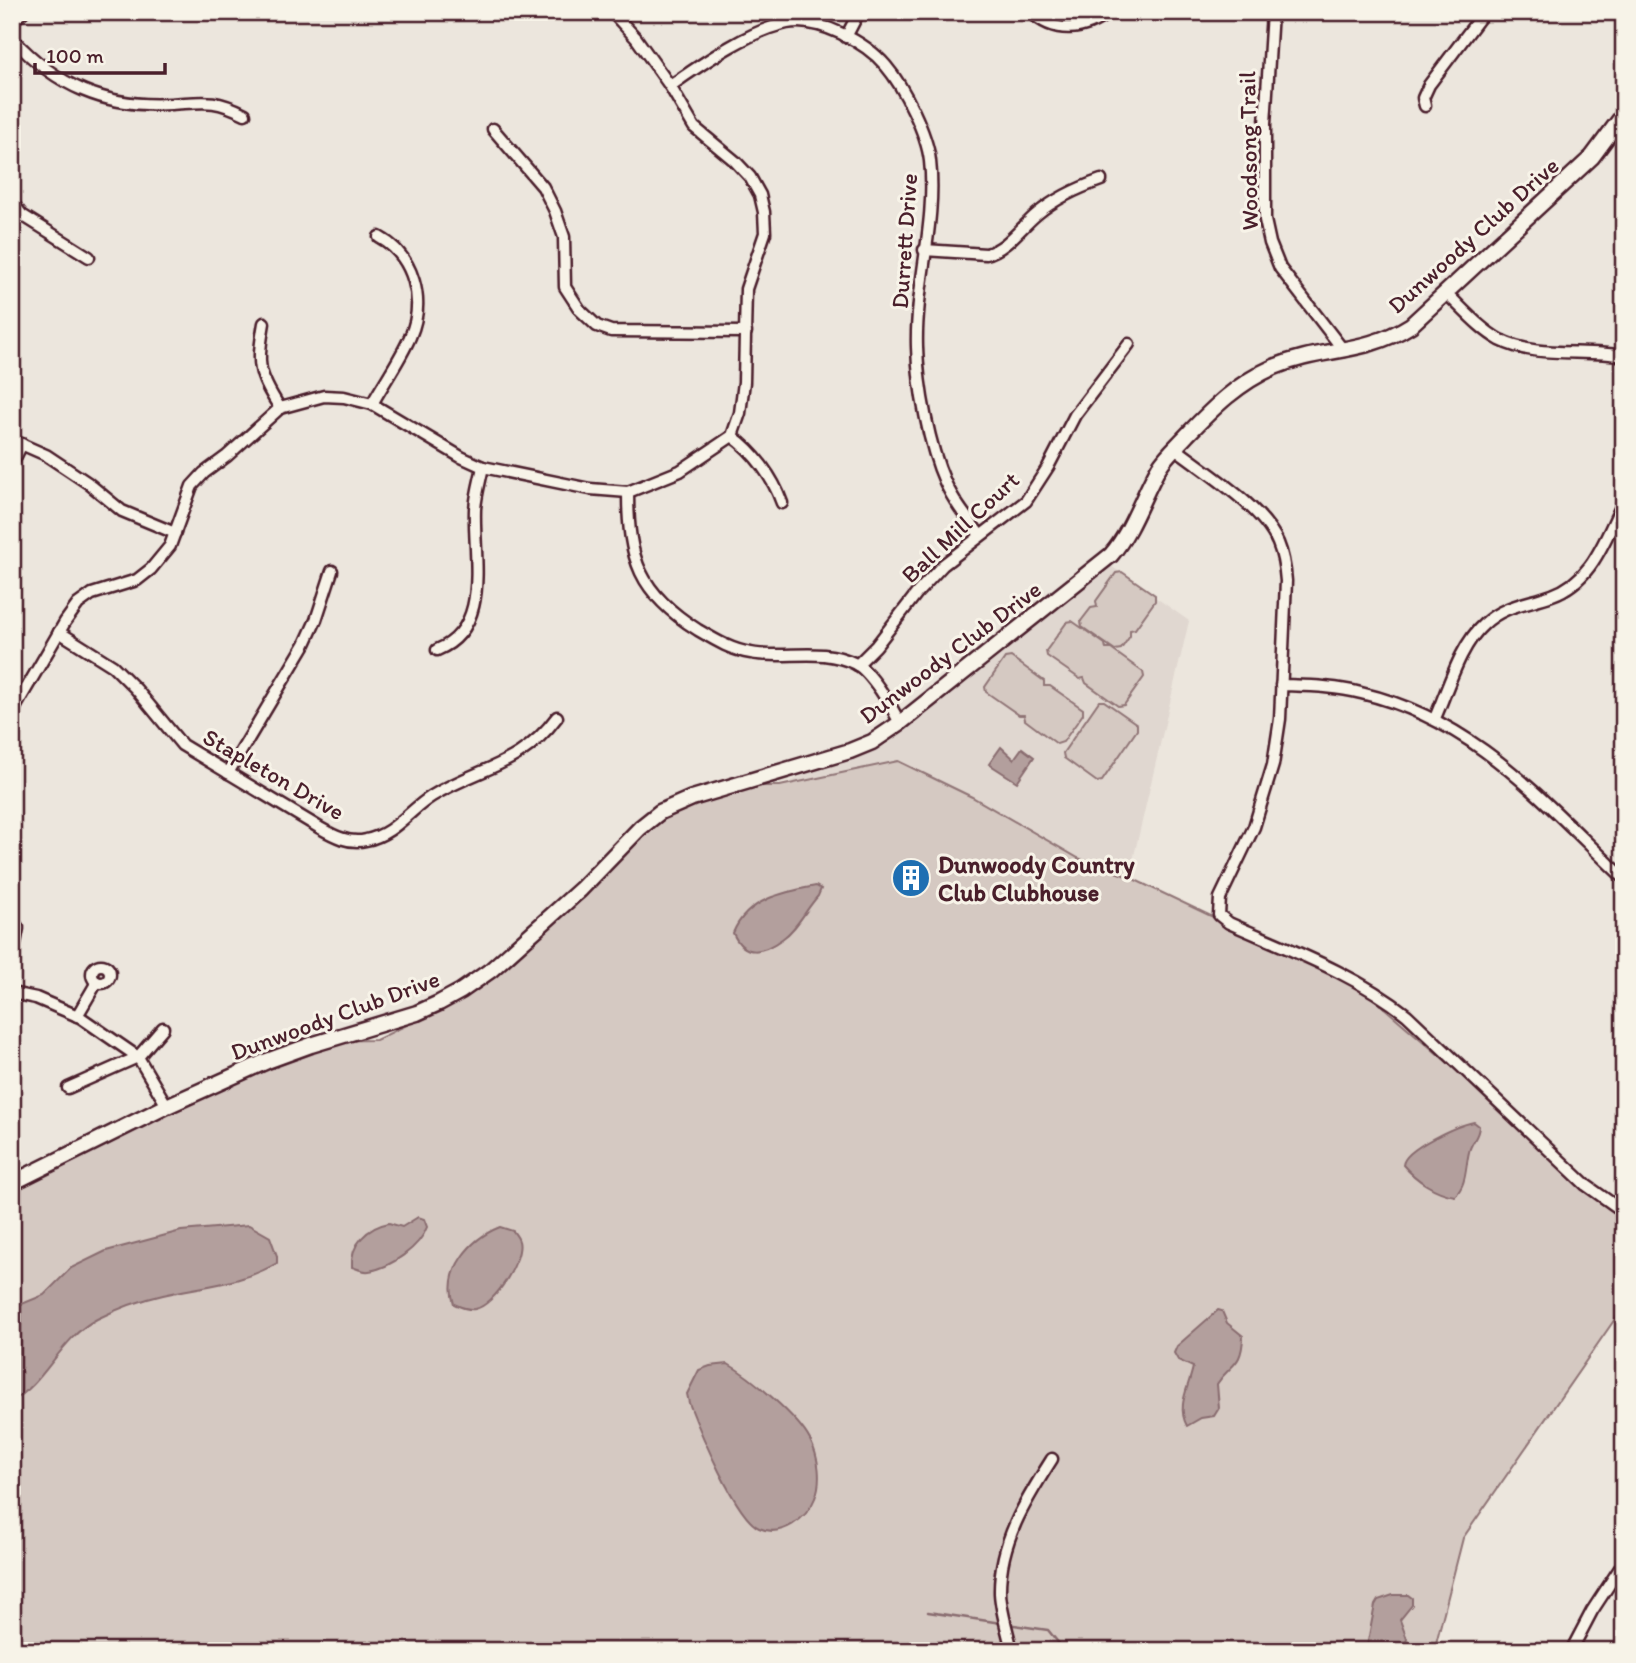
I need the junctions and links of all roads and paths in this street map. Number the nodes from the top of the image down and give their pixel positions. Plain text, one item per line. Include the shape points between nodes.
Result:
1 (23, 12) edge
2 (612, 12) edge
3 (784, 12) edge
4 (859, 12) edge
5 (1031, 12) edge
6 (1109, 12) edge
7 (1272, 12) edge
8 (1484, 12) edge
9 (12, 22) edge
10 (786, 23) junction
11 (846, 37) junction
12 (12, 38) edge
13 (670, 86) junction
14 (1425, 106) dead end
15 (245, 114) dead end
16 (1624, 114) edge
17 (494, 129) dead end
18 (1101, 180) dead end
19 (12, 202) edge
20 (379, 237) dead end
21 (925, 250) junction
22 (89, 257) dead end
23 (1447, 294) junction
24 (264, 323) dead end
25 (746, 332) junction
26 (1129, 344) dead end
27 (1344, 351) junction
28 (1624, 356) edge
29 (372, 404) junction
30 (280, 408) junction
31 (732, 436) junction
32 (17, 442) edge
33 (1175, 448) junction
34 (12, 464) edge
35 (483, 467) junction
36 (628, 492) junction
37 (1624, 500) edge
38 (782, 503) dead end
39 (175, 533) junction
40 (980, 536) junction
41 (332, 571) dead end
42 (59, 632) junction
43 (437, 650) dead end
44 (858, 665) junction
45 (1282, 685) junction
46 (12, 713) edge
47 (557, 717) dead end
48 (1435, 719) junction
49 (901, 723) junction
50 (228, 773) junction
51 (1624, 878) edge
52 (12, 920) edge
53 (12, 959) edge
54 (97, 982) dead end
55 (12, 993) edge
56 (77, 1016) junction
57 (163, 1028) dead end
58 (138, 1058) junction
59 (68, 1088) dead end
60 (167, 1106) junction
61 (12, 1183) edge
62 (1624, 1212) edge
63 (1052, 1459) dead end
64 (1624, 1562) edge
65 (1013, 1651) edge
66 (1571, 1651) edge

1 - 9 street
2 - 13 street
3 - 10 street
4 - 11 street
5 - 6 street via 1049,25 1073,29
7 - 27 street, Woodsong Trail via 1265,220 1280,268
8 - 14 street via 1429,85
10 - 11 street, Durrett Drive via 810,22
10 - 13 street, Durrett Drive via 714,56
11 - 21 street, Durrett Drive via 885,64 924,138 931,163
12 - 15 street via 63,80 112,102 199,100
13 - 25 street via 694,127 750,177 760,195 765,233 746,289
16 - 23 street, Dunwoody Club Drive via 1592,157
17 - 25 street via 543,187 564,237 565,288 597,326 611,331
18 - 21 street via 1050,205 994,252
19 - 22 street via 22,215
20 - 29 street via 408,264 417,305 410,337
21 - 40 street, Durrett Drive via 917,347 929,429 946,483
23 - 27 street, Dunwoody Club Drive via 1396,334
23 - 28 street via 1490,333 1512,345
24 - 30 street via 260,372
25 - 31 street via 740,413
26 - 40 street, Ball Mill Court via 1081,407 1026,501
27 - 33 street, Dunwoody Club Drive via 1295,360 1259,374 1219,402
29 - 30 street via 324,396
29 - 35 street
30 - 39 street via 192,486
31 - 36 street via 680,471
31 - 38 street via 769,476
32 - 34 street
32 - 39 street via 46,455 122,512
33 - 45 street via 1255,510 1278,542 1286,581
33 - 49 street, Dunwoody Club Drive via 1158,469 1128,532 1111,555
35 - 36 street via 590,489
35 - 43 street via 475,505 474,611 455,642
36 - 44 street via 636,565 665,606 723,645 775,656 810,653
37 - 48 street via 1597,556 1579,580 1549,596 1510,606 1483,624 1466,648
39 - 42 street via 152,569 137,580 84,599
40 - 44 street, Ball Mill Court via 934,574
41 - 50 street via 304,644
42 - 46 street
42 - 50 street, Stapleton Drive via 113,666 183,745
44 - 49 street
45 - 48 street via 1359,692
45 - 62 street via 1278,741 1267,790 1218,906 1219,915 1387,999 1586,1185
47 - 50 street, Stapleton Drive via 525,751 449,786 389,832 366,840 334,836
48 - 51 street via 1503,764
49 - 60 street, Dunwoody Club Drive via 850,751 692,798 660,812 491,970 439,1003 267,1061
52 - 53 street via 18,928
54 - 56 street
55 - 56 street
56 - 58 street
57 - 58 street
58 - 59 street
58 - 60 street
60 - 61 street, Dunwoody Club Drive
63 - 65 street via 1023,1504 1002,1566 1000,1593
64 - 66 street

